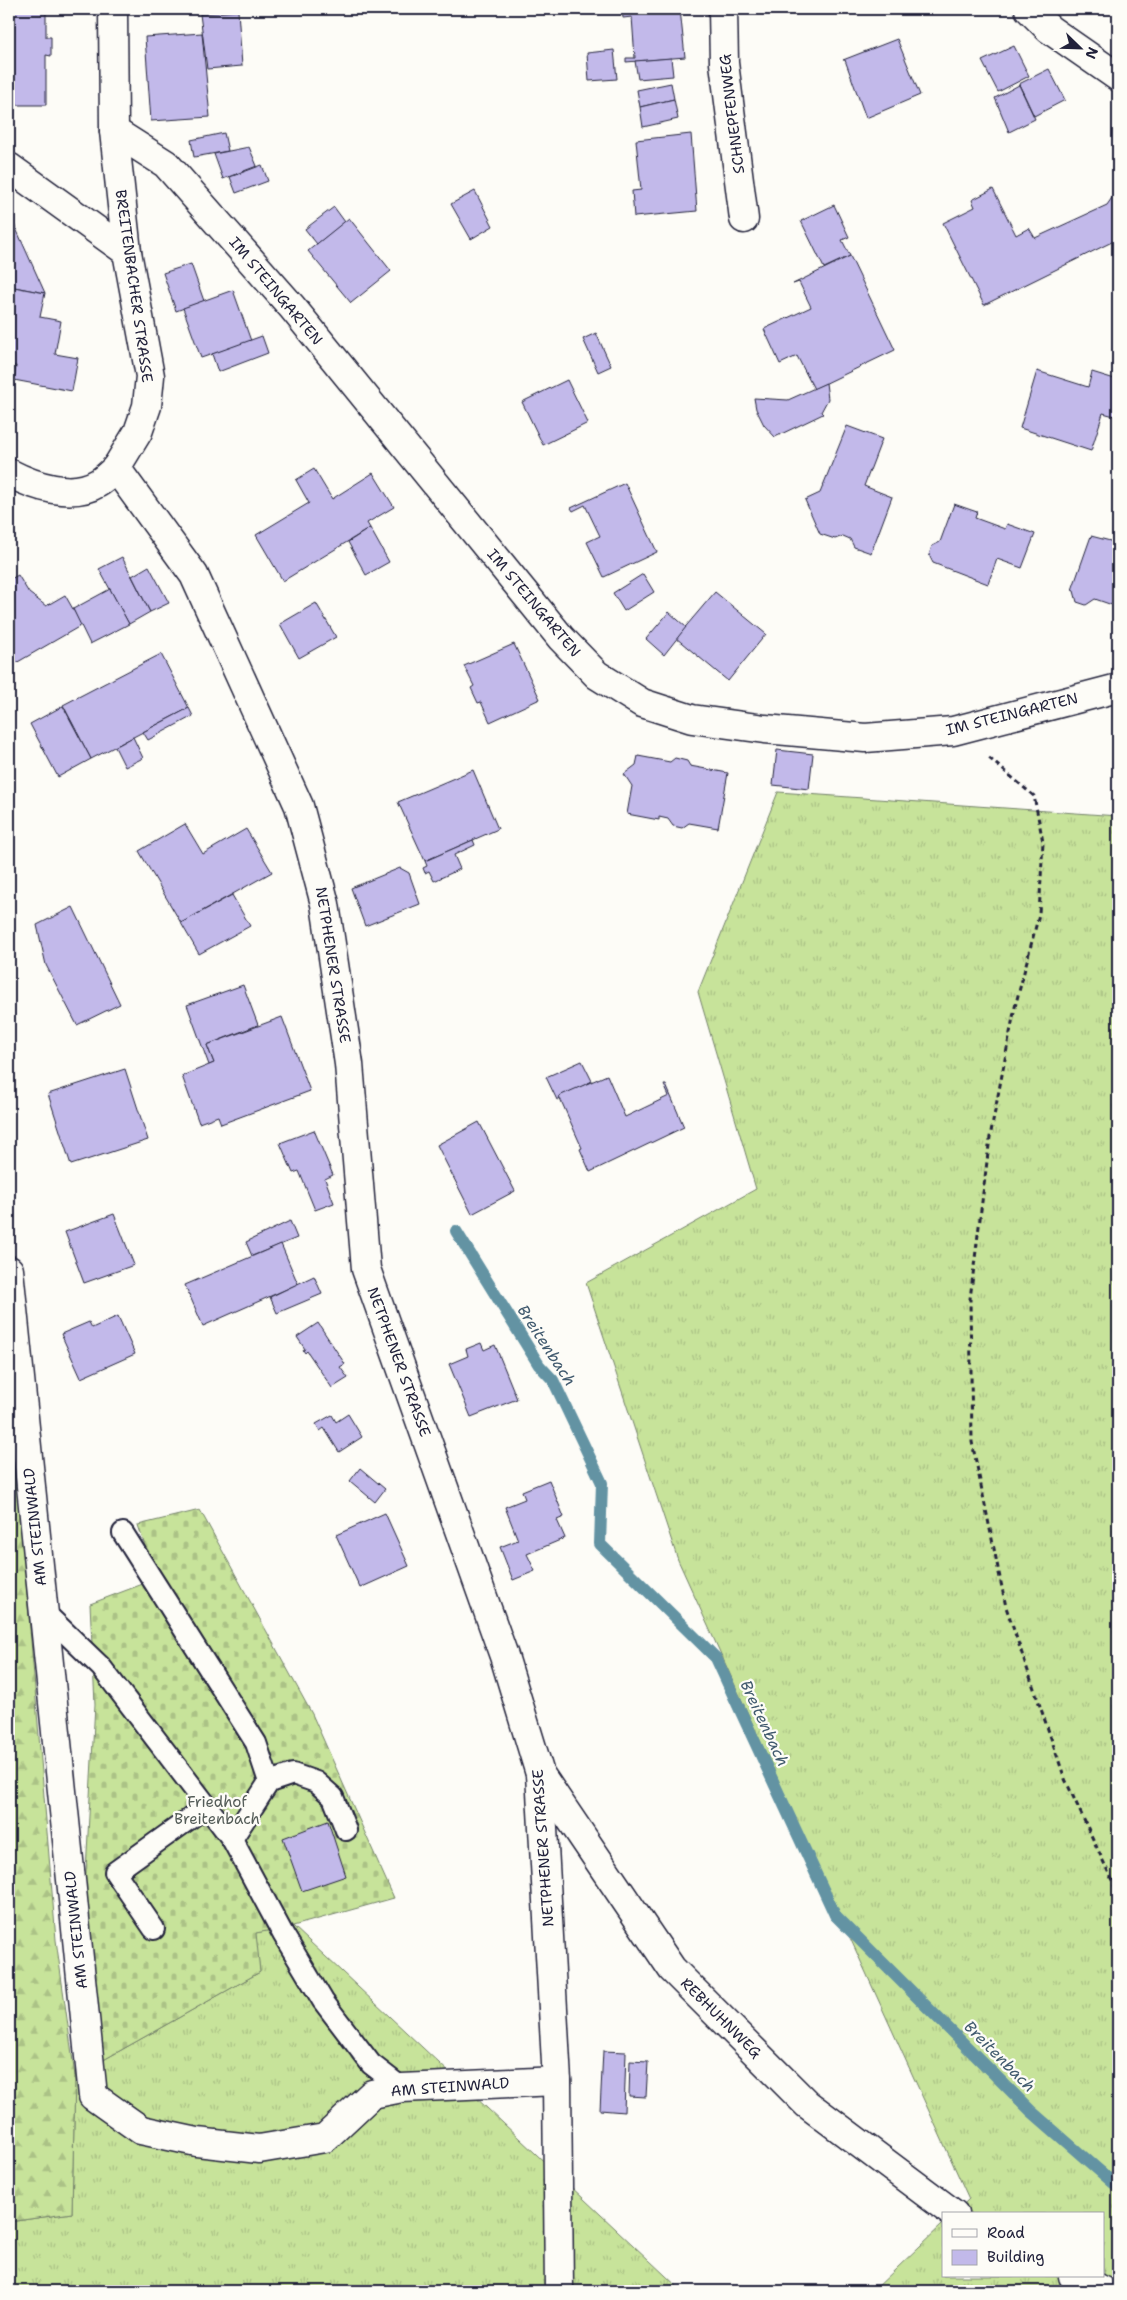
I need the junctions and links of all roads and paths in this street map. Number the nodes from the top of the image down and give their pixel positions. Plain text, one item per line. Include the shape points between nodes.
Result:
1 (113, 9) edge
2 (724, 9) edge
3 (1029, 9) edge
4 (1118, 77) edge
5 (114, 131) junction
6 (9, 167) edge
7 (744, 219) dead end
8 (127, 252) junction
9 (116, 468) junction
10 (9, 473) edge
11 (1118, 688) edge
12 (952, 731) junction
13 (9, 1270) edge
14 (123, 1533) dead end
15 (43, 1611) junction
16 (540, 1774) junction
17 (269, 1782) junction
18 (206, 1807) junction
19 (346, 1830) dead end
20 (232, 1839) junction
21 (1118, 1893) edge
22 (154, 1929) dead end
23 (557, 2081) junction
24 (402, 2088) junction
25 (951, 2212) edge
26 (1077, 2278) edge
27 (559, 2291) edge
28 (1103, 2291) edge

1 - 5 street, BREITENBACHER STRASSE
2 - 7 street, SCHNEPFENWEG via 724,63
3 - 4 street via 1049,29
5 - 8 street, BREITENBACHER STRASSE
5 - 12 street, IM STEINGARTEN via 166,164 292,307 561,638 597,675 642,703 692,719 766,730 865,738
6 - 8 street
8 - 9 street, BREITENBACHER STRASSE via 150,376 148,406 138,432
9 - 10 street, BREITENBACHER STRASSE via 98,484 78,490 41,486
9 - 16 street, NETPHENER STRASSE via 194,574 299,806 325,904 348,1055 366,1269 504,1656
11 - 12 street, IM STEINGARTEN
12 - 21 path via 1004,768 1034,796 1043,842 1039,914 1015,1007 990,1137 970,1299 972,1442 1006,1607 1065,1779
13 - 15 street, AM STEINWALD
14 - 17 lane via 256,1744
15 - 18 lane via 101,1667
15 - 24 street, AM STEINWALD via 93,2096 142,2130 197,2142 259,2149 325,2138 372,2094
16 - 23 street, NETPHENER STRASSE
16 - 25 street, REBHUHNWEG via 672,1969 807,2104
17 - 19 lane via 293,1774 316,1782 333,1797
17 - 20 lane
18 - 20 lane
18 - 22 lane via 115,1872
20 - 24 lane via 323,2001 371,2064
23 - 24 street, AM STEINWALD
23 - 27 street, NETPHENER STRASSE
26 - 28 street

